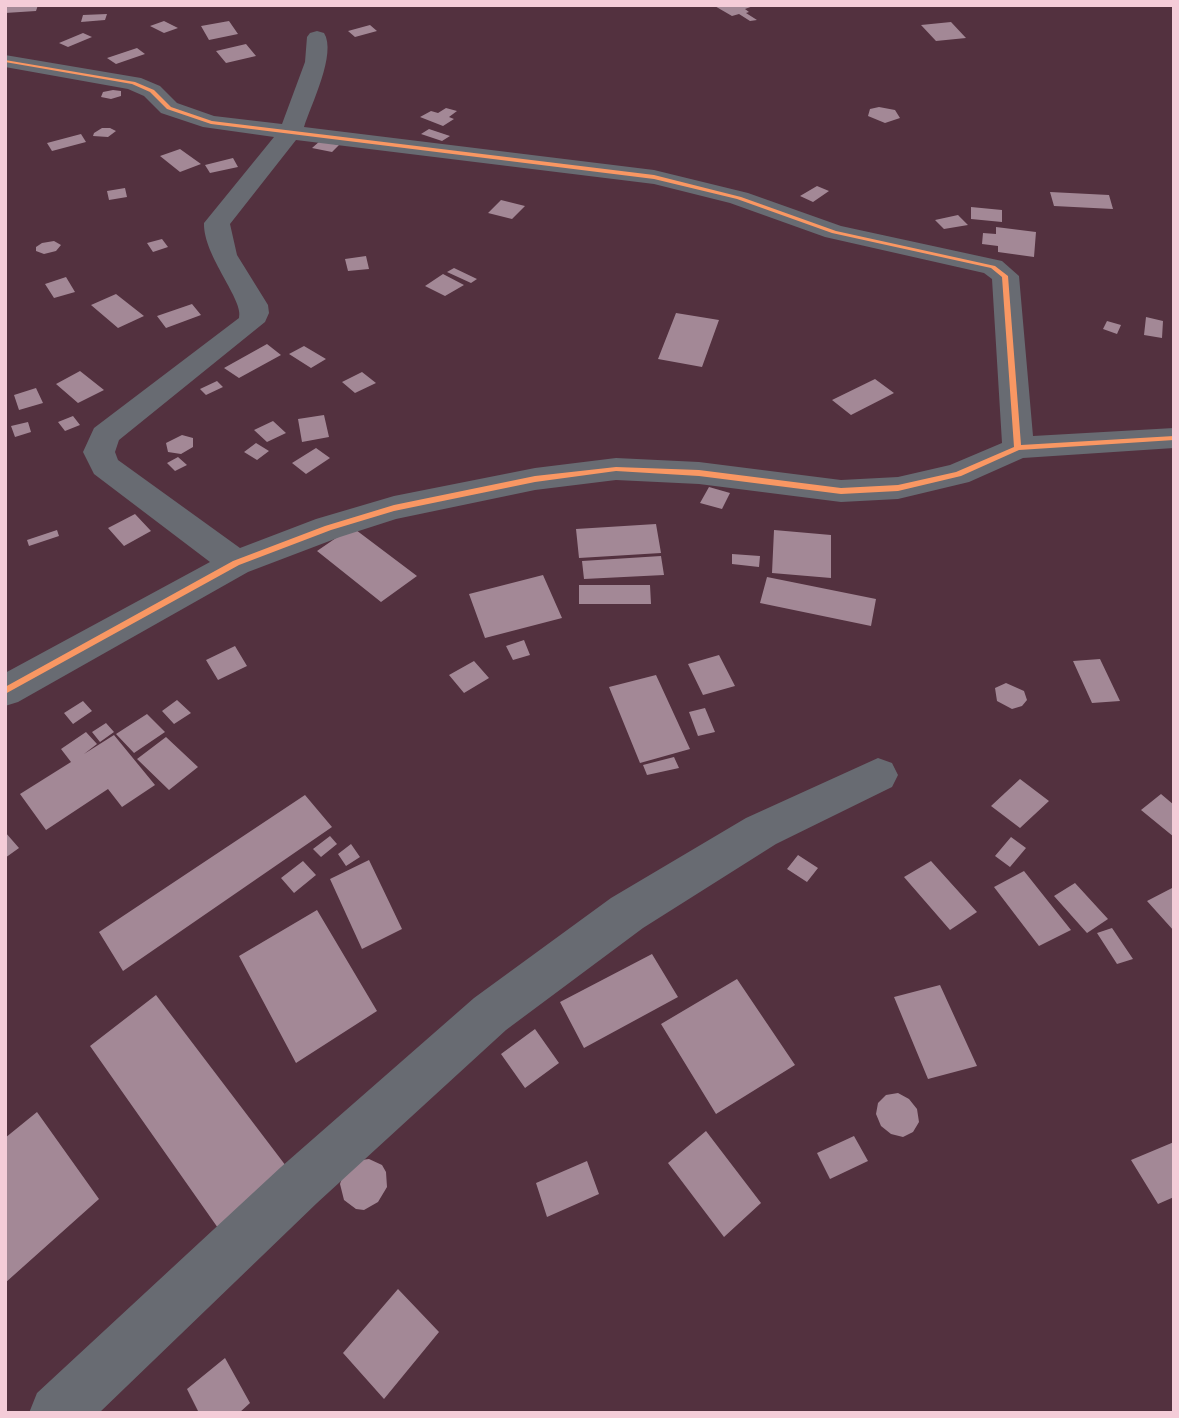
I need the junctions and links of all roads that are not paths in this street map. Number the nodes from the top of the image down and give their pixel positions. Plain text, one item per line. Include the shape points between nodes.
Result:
1 (317, 37) dead end
2 (5, 61) edge
3 (290, 132) junction
4 (1174, 438) edge
5 (1018, 448) junction
6 (236, 563) junction
7 (5, 691) edge
8 (878, 775) dead end
9 (57, 1413) edge

1 - 3 street via 316,62
2 - 3 street via 133,83 152,91 169,108 211,122
3 - 5 street via 654,177 739,198 834,232 993,267 1005,276
3 - 6 street via 218,223 219,246 254,305 251,322 105,435 99,452 105,466
4 - 5 street
5 - 6 street via 958,474 898,488 841,491 699,473 616,469 535,480 394,508
6 - 7 street
8 - 9 street via 761,831 627,913 490,1014 299,1185

